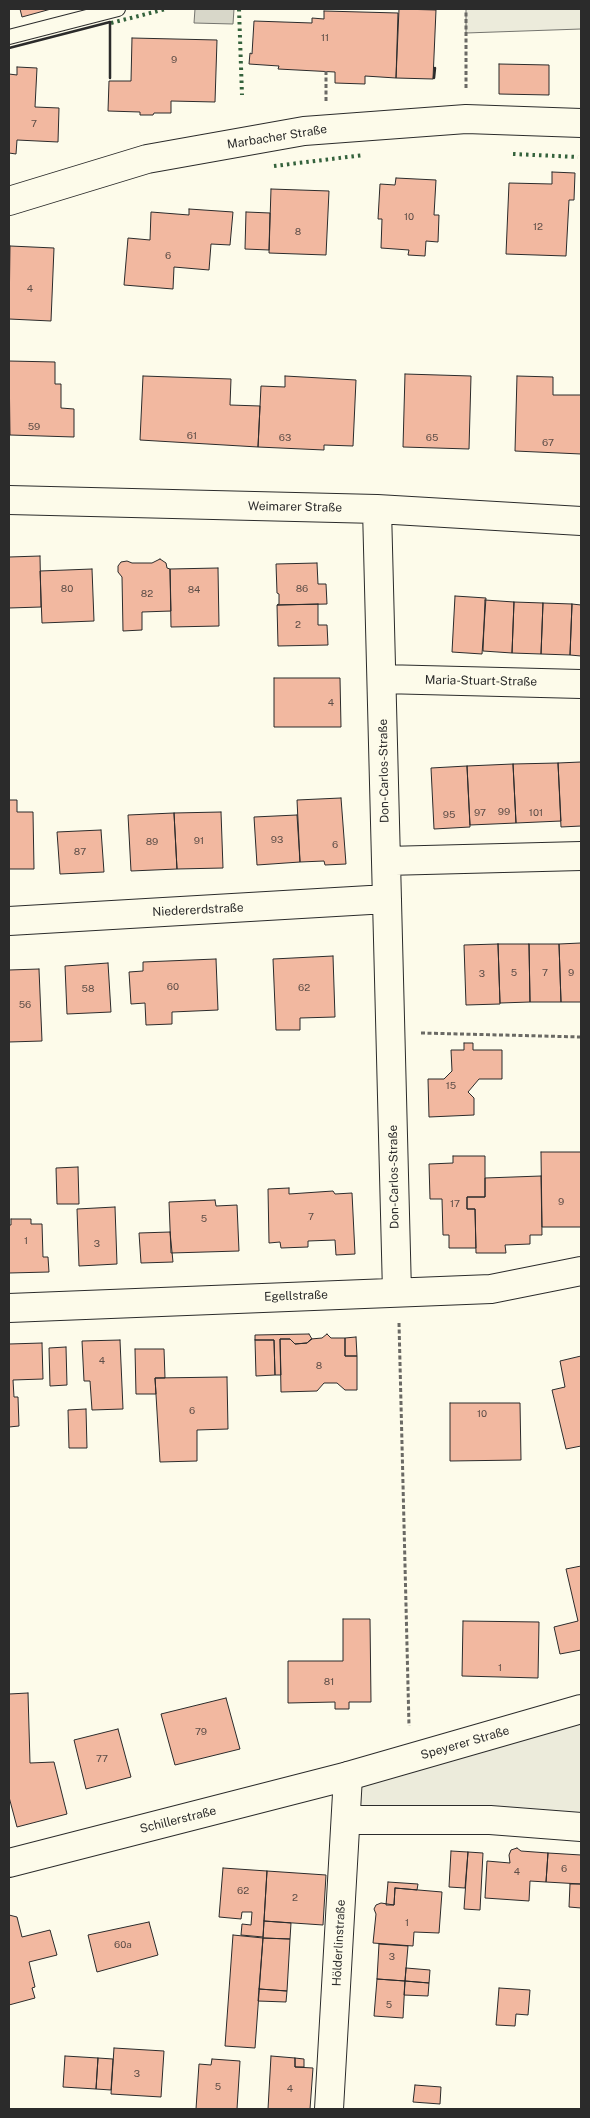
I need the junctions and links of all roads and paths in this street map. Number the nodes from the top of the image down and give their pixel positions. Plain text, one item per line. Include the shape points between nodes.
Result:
1 (118, 9) edge
2 (466, 9) edge
3 (9, 37) edge
4 (466, 119) junction
5 (581, 123) edge
6 (9, 201) edge
7 (9, 500) edge
8 (377, 509) junction
9 (581, 520) edge
10 (382, 679) junction
11 (581, 684) edge
12 (581, 856) edge
13 (386, 861) junction
14 (387, 899) junction
15 (9, 921) edge
16 (390, 1032) junction
17 (581, 1037) edge
18 (581, 1271) edge
19 (397, 1292) junction
20 (9, 1308) edge
21 (581, 1709) edge
22 (410, 1759) junction
23 (348, 1776) junction
24 (346, 1820) junction
25 (581, 1827) edge
26 (9, 1863) edge
27 (329, 2109) edge

1 - 3 lane
2 - 4 path
4 - 5 street, Marbacher Straße
4 - 6 street, Marbacher Straße via 304,131 147,159
7 - 8 street, Weimarer Straße
8 - 9 street, Weimarer Straße
8 - 10 street, Don-Carlos-Straße
10 - 11 street, Maria-Stuart-Straße
10 - 13 street, Don-Carlos-Straße
12 - 13 street
13 - 14 street, Don-Carlos-Straße
14 - 15 street, Niedererdstraße
14 - 16 street, Don-Carlos-Straße
16 - 17 path
16 - 19 street, Don-Carlos-Straße
18 - 19 street, Egellstraße via 491,1289
19 - 20 street, Egellstraße
19 - 22 path
21 - 22 street, Speyerer Straße
22 - 23 street, Speyerer Straße
23 - 24 street, Hölderlinstraße
23 - 26 street, Schillerstraße
24 - 25 street via 490,1820
24 - 27 street, Hölderlinstraße

